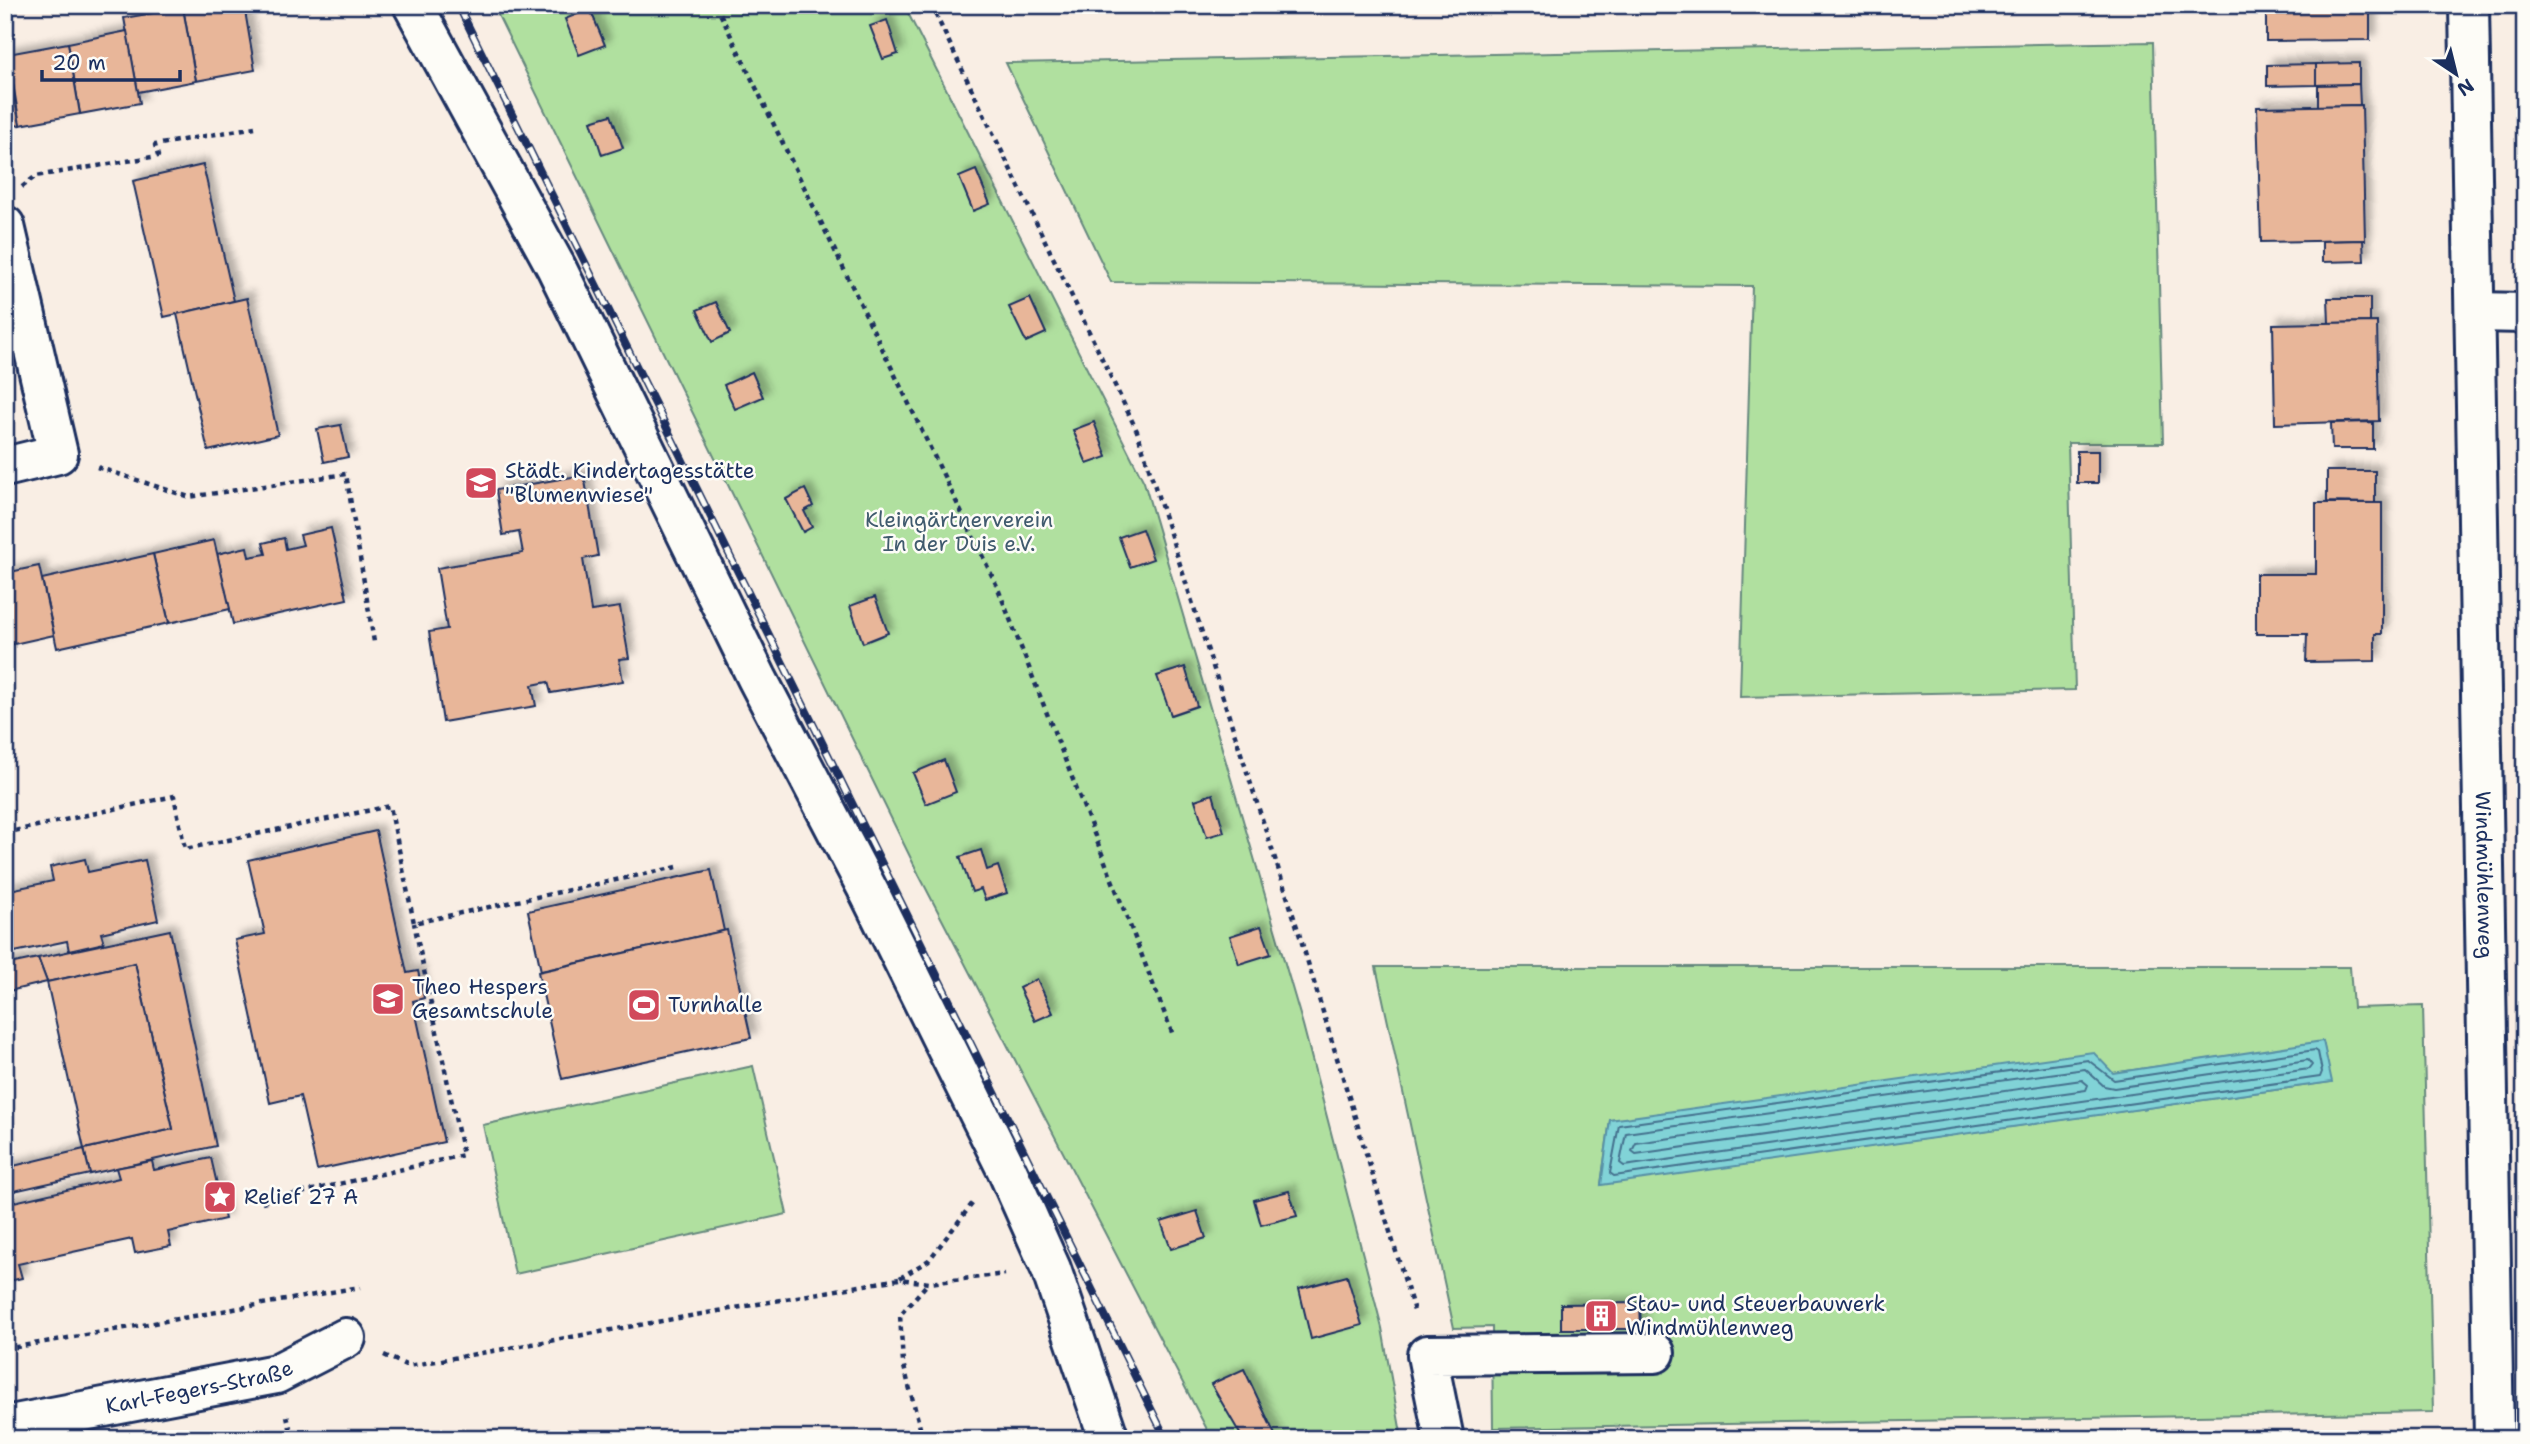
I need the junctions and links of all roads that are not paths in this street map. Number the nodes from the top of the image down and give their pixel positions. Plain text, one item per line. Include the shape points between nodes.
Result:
1 (413, 5) edge
2 (2469, 5) edge
3 (10, 209) edge
4 (2475, 312) junction
5 (2525, 313) edge
6 (5, 467) edge
7 (346, 1339) road end
8 (1656, 1353) dead end
9 (5, 1426) edge
10 (1109, 1439) edge
11 (1444, 1439) edge
12 (2494, 1439) edge

1 - 10 street via 556,267 757,678 1006,1168 1051,1269
2 - 4 street, Windmühlenweg
3 - 6 street via 58,454
4 - 5 street
4 - 12 street, Windmühlenweg
7 - 9 street, Karl-Fegers-Straße via 276,1374
8 - 11 street via 1427,1355

